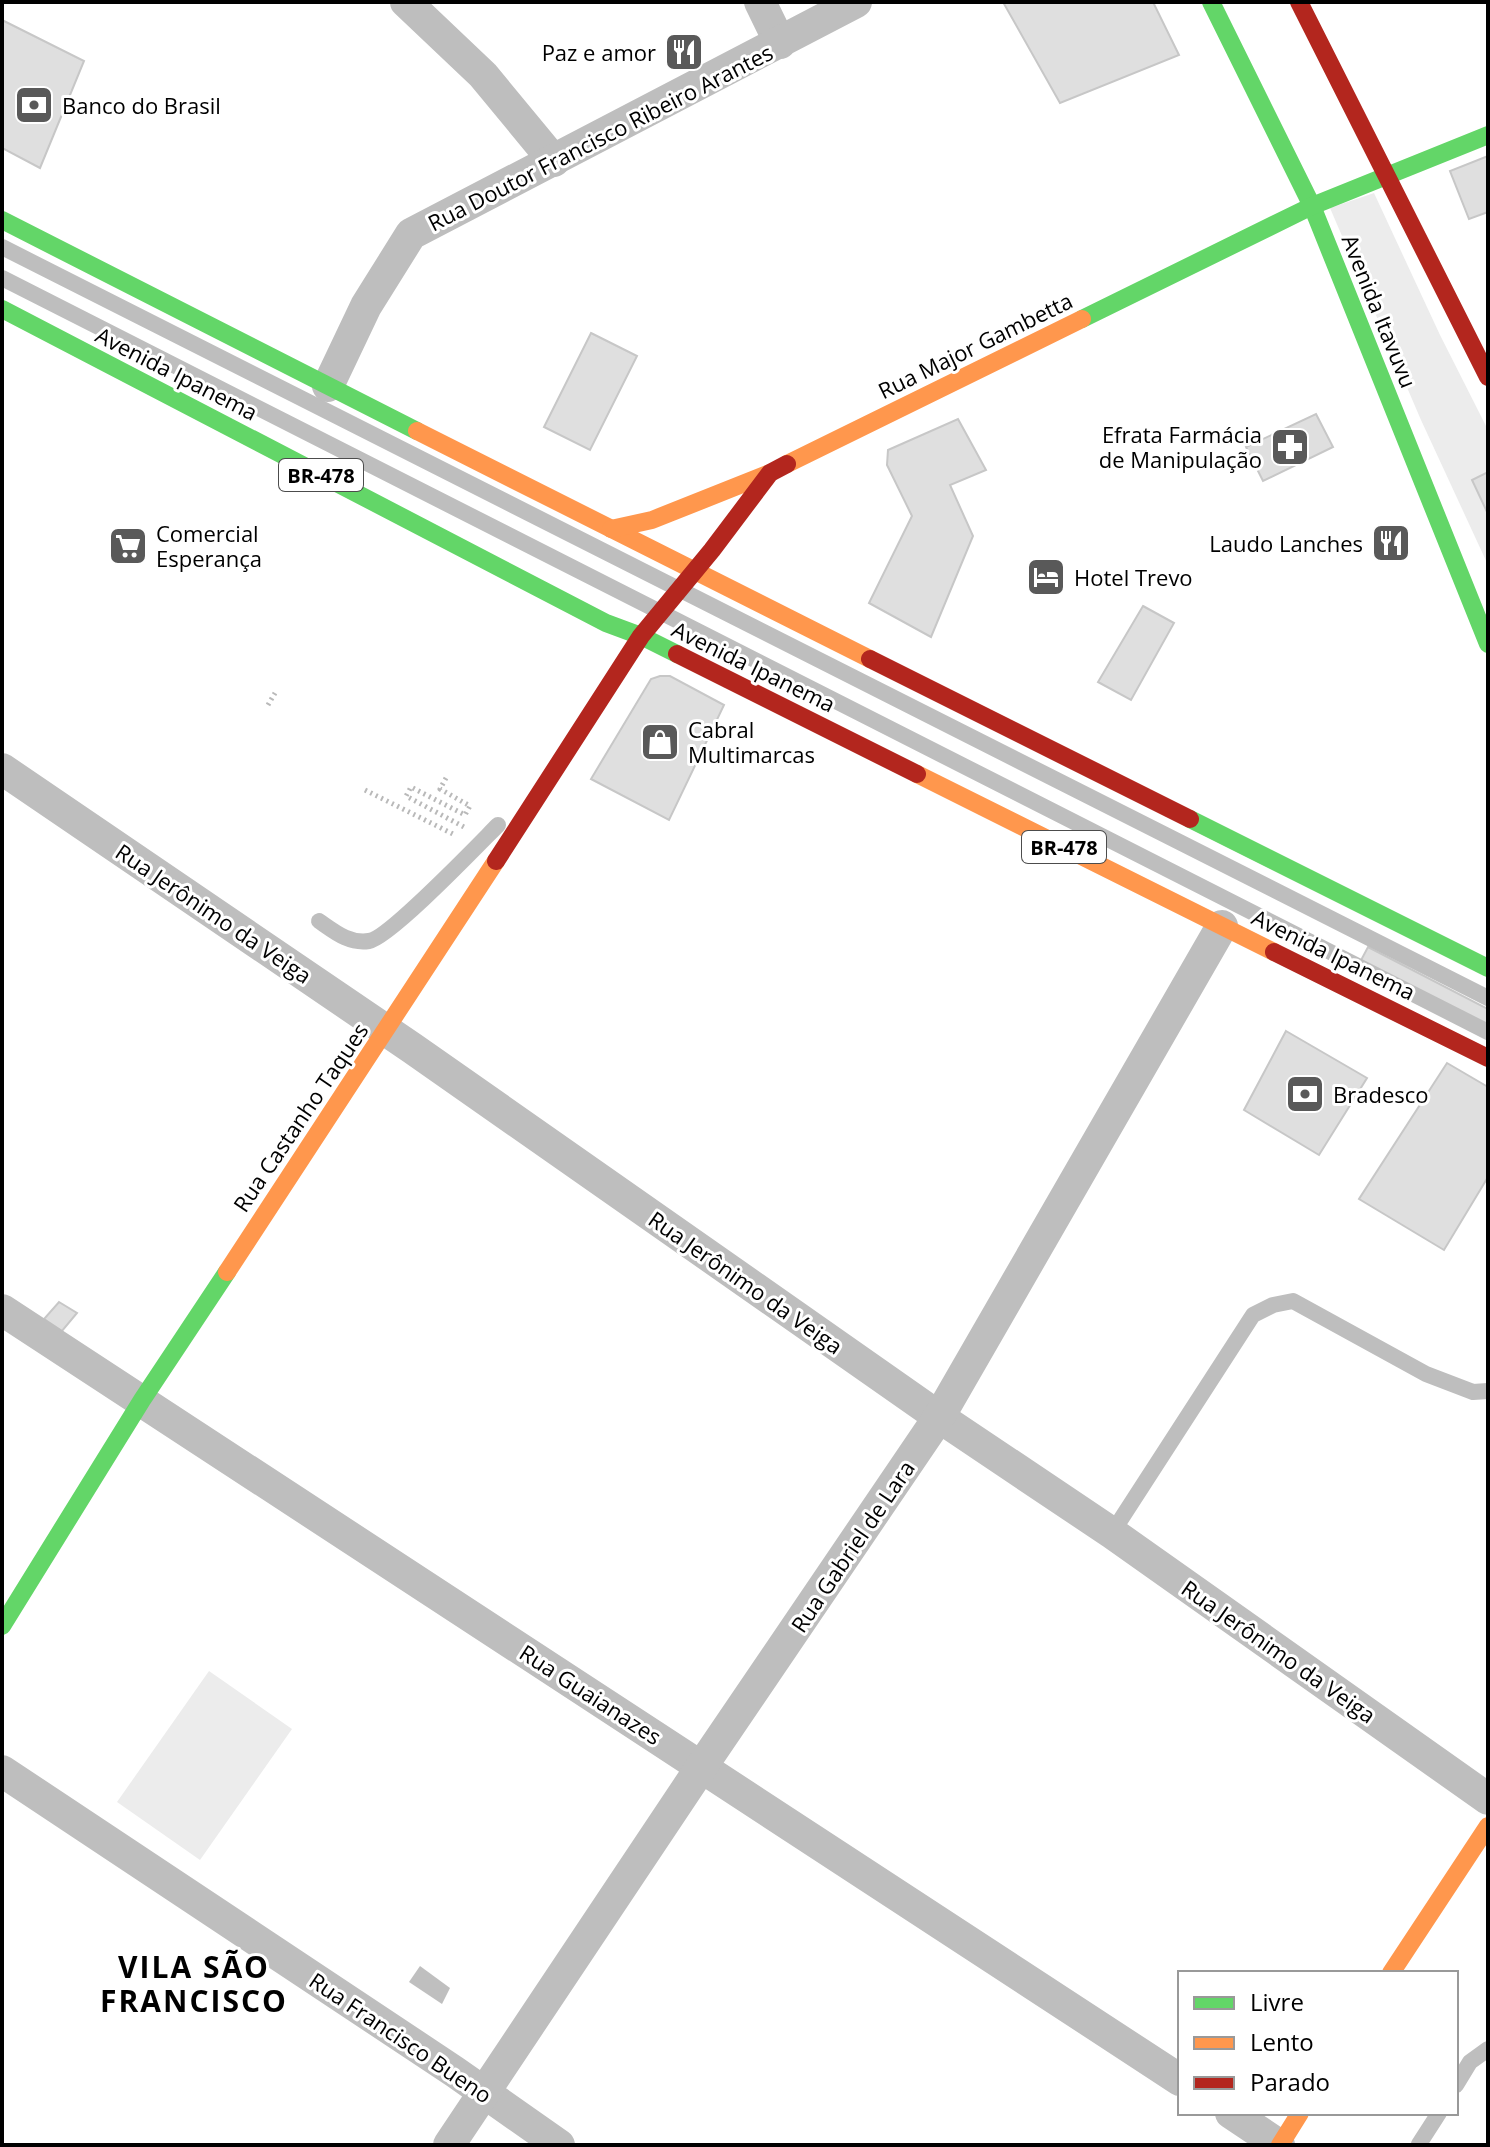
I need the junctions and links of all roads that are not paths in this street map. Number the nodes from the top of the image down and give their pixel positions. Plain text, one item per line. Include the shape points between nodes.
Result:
1 (406, 2) edge
2 (760, 2) edge
3 (856, 2) edge
4 (1211, 2) edge
5 (1299, 2) edge
6 (780, 43) junction
7 (1488, 135) edge
8 (554, 161) junction
9 (1386, 176) junction
10 (1312, 206) junction
11 (2, 220) edge
12 (2, 247) edge
13 (2, 278) edge
14 (2, 309) edge
15 (1488, 377) edge
16 (328, 386) junction
17 (770, 473) junction
18 (611, 529) junction
19 (694, 571) junction
20 (679, 590) junction
21 (661, 611) junction
22 (641, 636) junction
23 (1488, 644) edge
24 (556, 768) junction
25 (2, 769) edge
26 (319, 921) dead end
27 (1222, 926) junction
28 (1488, 968) edge
29 (1488, 998) edge
30 (386, 1031) junction
31 (1488, 1032) edge
32 (1488, 1058) edge
33 (2, 1310) edge
34 (1488, 1391) edge
35 (142, 1400) junction
36 (939, 1417) junction
37 (1112, 1533) junction
38 (2, 1626) edge
39 (702, 1766) junction
40 (2, 1771) edge
41 (1488, 1799) edge
42 (1488, 1826) edge
43 (1392, 1971) edge
44 (1488, 2049) edge
45 (1178, 2079) edge
46 (1458, 2082) edge
47 (484, 2093) junction
48 (1234, 2115) edge
49 (1299, 2115) edge
50 (1438, 2115) edge
51 (1419, 2144) edge
52 (449, 2145) edge
53 (559, 2145) edge
54 (1280, 2145) edge

1 - 8 street via 483,75
2 - 6 street
3 - 6 street, Rua Doutor Francisco Ribeiro Arantes
4 - 10 main road, Avenida Itavuvu
5 - 9 main road
6 - 8 street, Rua Doutor Francisco Ribeiro Arantes
7 - 9 main road, Rua Major Gambetta
8 - 16 street, Rua Doutor Francisco Ribeiro Arantes via 411,234 366,306
9 - 10 main road, Rua Major Gambetta
9 - 15 main road
10 - 17 main road, Rua Major Gambetta
10 - 23 main road, Avenida Itavuvu
11 - 16 main road
12 - 20 lane
13 - 21 lane
14 - 22 main road, Avenida Ipanema / BR-478 via 606,623
16 - 18 main road
17 - 18 main road via 652,520
17 - 19 main road, Rua Major Gambetta
18 - 19 main road
19 - 20 main road, Rua Major Gambetta
19 - 28 main road
20 - 21 main road, Rua Major Gambetta
20 - 29 lane
21 - 22 main road, Rua Castanho Taques
21 - 31 lane
22 - 24 main road, Rua Castanho Taques
22 - 27 main road, Avenida Ipanema / BR-478
24 - 26 lane via 376,939 345,938
24 - 30 main road, Rua Castanho Taques
25 - 30 street, Rua Jerônimo da Veiga
27 - 32 main road, Avenida Ipanema / BR-478
27 - 36 street, Rua Gabriel de Lara
30 - 35 main road, Rua Castanho Taques
30 - 36 street, Rua Jerônimo da Veiga
33 - 35 street, Rua Guaianazes
34 - 37 lane via 1473,1392 1426,1374 1293,1301 1273,1305 1253,1315
35 - 38 main road, Rua Castanho Taques
35 - 39 street, Rua Guaianazes
36 - 37 street, Rua Jerônimo da Veiga
36 - 39 street, Rua Gabriel de Lara
37 - 41 street, Rua Jerônimo da Veiga
39 - 45 street, Rua Guaianazes
39 - 47 street, Rua Gabriel de Lara
40 - 47 street, Rua Francisco Bueno
42 - 43 main road
44 - 46 lane via 1470,2062
47 - 52 street, Rua Gabriel de Lara
47 - 53 street, Rua Francisco Bueno
48 - 54 street
49 - 54 main road
50 - 51 lane

